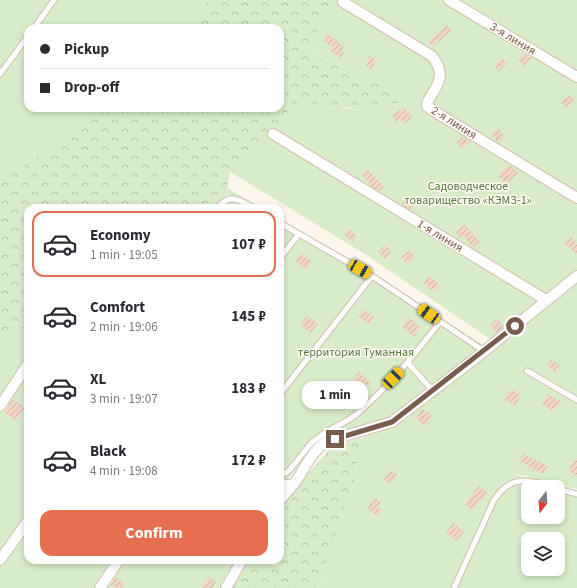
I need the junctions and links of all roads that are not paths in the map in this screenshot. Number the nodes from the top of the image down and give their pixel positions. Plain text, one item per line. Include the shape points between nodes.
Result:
1 (54, 0) edge
2 (449, 0) edge
3 (343, 2) dead end
4 (37, 24) edge
5 (24, 41) edge
6 (0, 73) edge
7 (577, 77) edge
8 (273, 134) dead end
9 (577, 198) edge
10 (221, 204) edge
11 (246, 204) edge
12 (284, 225) edge
13 (299, 234) junction
14 (284, 253) edge
15 (372, 276) junction
16 (577, 276) edge
17 (546, 300) junction
18 (440, 322) junction
19 (484, 352) junction
20 (408, 363) junction
21 (24, 370) edge
22 (527, 371) dead end
23 (284, 389) edge
24 (433, 391) junction
25 (577, 400) edge
26 (0, 406) edge
27 (284, 473) edge
28 (521, 480) edge
29 (284, 484) edge
30 (293, 485) junction
31 (565, 491) edge
32 (577, 494) edge
33 (284, 495) edge
34 (24, 527) edge
35 (0, 560) edge
36 (117, 564) edge
37 (240, 564) edge
38 (100, 588) edge
39 (226, 588) edge
40 (454, 588) edge

1 - 4 lane
2 - 7 street, 3-я линия
3 - 9 street, 2-я линия via 432,56 440,66 440,80 427,101 427,106
5 - 6 lane
8 - 17 street, 1-я линия
10 - 11 lane via 225,199 234,198
12 - 13 lane
13 - 14 lane
13 - 15 lane
15 - 18 lane
15 - 23 lane
16 - 17 street
17 - 19 street
18 - 19 lane
18 - 20 lane
19 - 24 street
20 - 24 lane
20 - 27 lane via 357,414 313,441
21 - 26 street
22 - 25 lane
24 - 30 street via 392,422 318,446
28 - 40 lane via 500,491 494,500
29 - 30 street
30 - 33 street
31 - 32 lane
34 - 35 street
36 - 38 street
37 - 39 street

